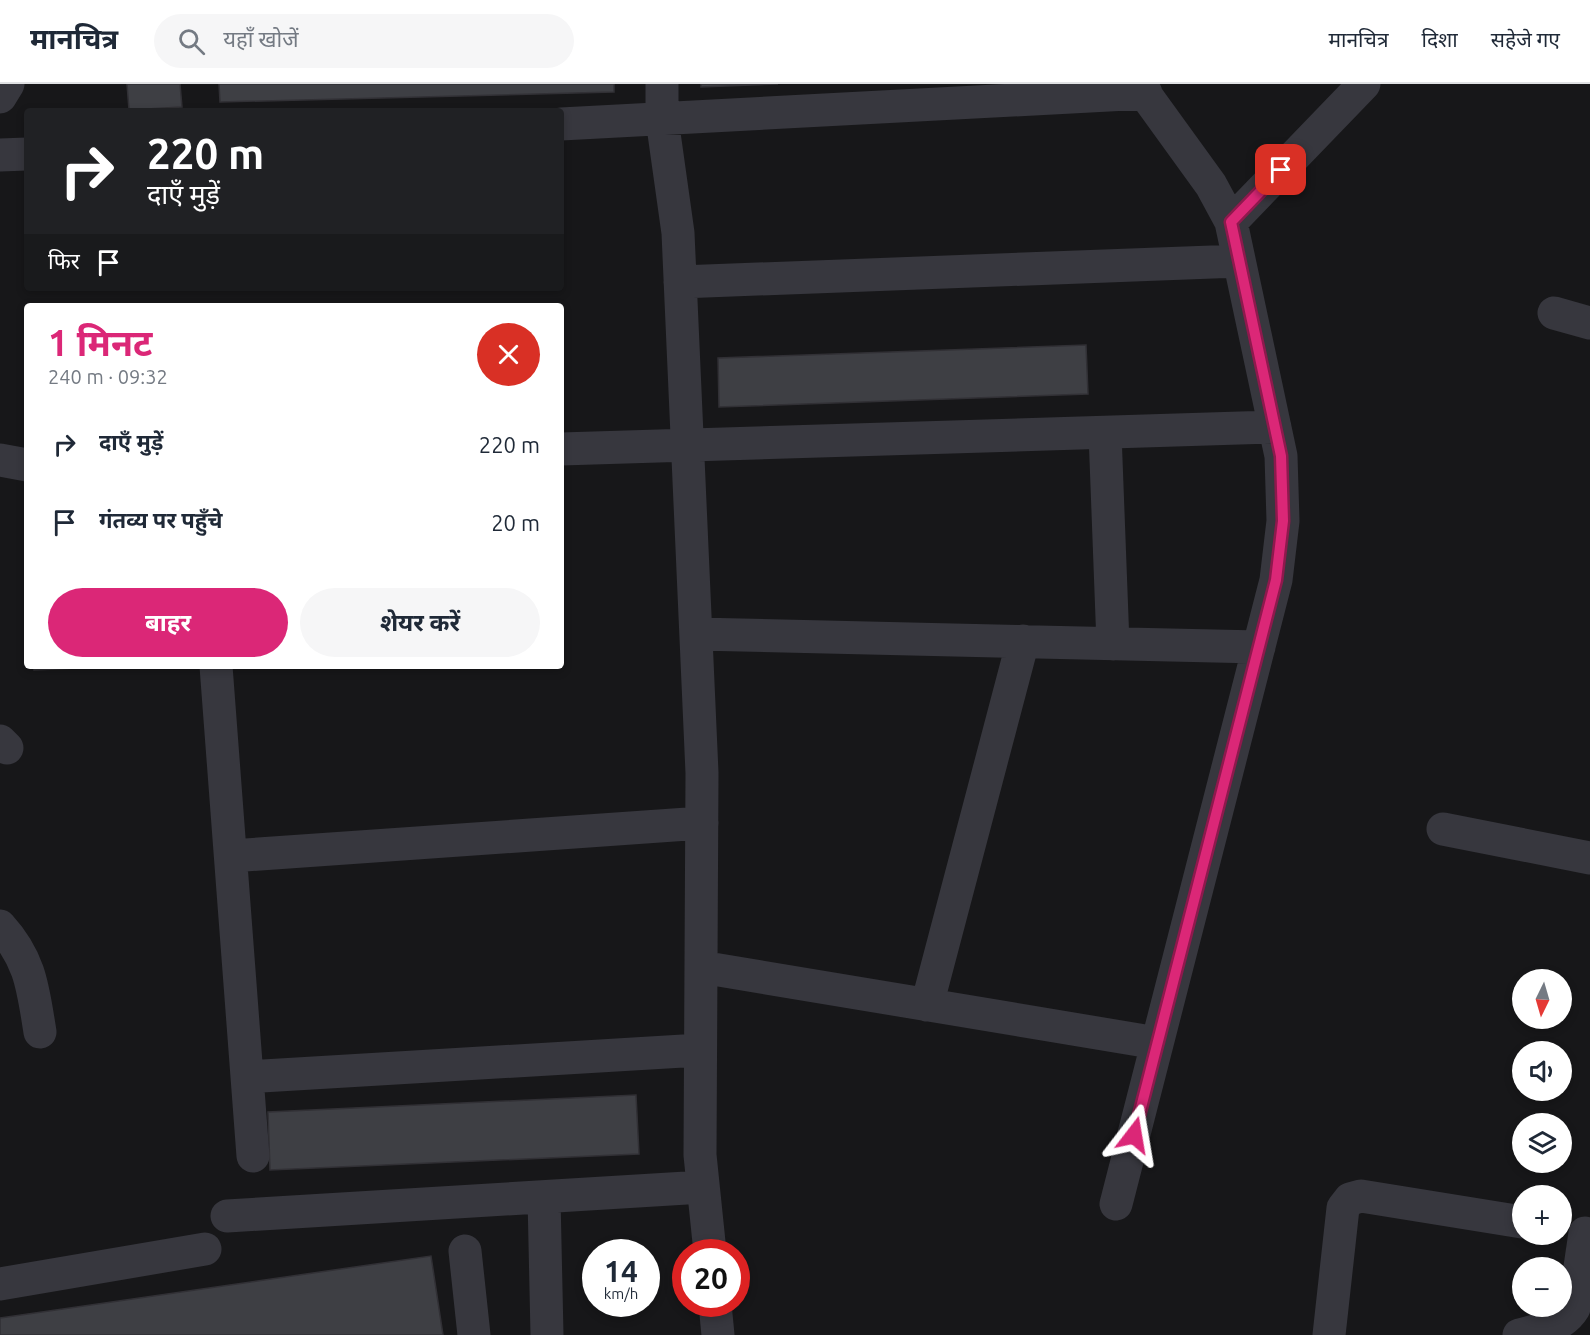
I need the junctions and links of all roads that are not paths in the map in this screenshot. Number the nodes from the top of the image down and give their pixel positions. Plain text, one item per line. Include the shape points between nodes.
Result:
1 (8, 84) edge
2 (662, 84) edge
3 (1364, 84) edge
4 (1142, 89) edge
5 (0, 97) edge
6 (662, 119) junction
7 (564, 124) edge
8 (24, 154) edge
9 (0, 155) edge
10 (1231, 222) junction
11 (1239, 261) junction
12 (680, 282) junction
13 (1554, 313) dead end
14 (1590, 323) edge
15 (1275, 427) junction
16 (1104, 433) junction
17 (687, 446) junction
18 (564, 449) edge
19 (0, 460) edge
20 (24, 464) edge
21 (696, 634) junction
22 (1023, 641) junction
23 (1113, 644) junction
24 (1259, 647) junction
25 (216, 669) edge
26 (702, 822) junction
27 (1443, 829) dead end
28 (231, 856) junction
29 (1590, 858) edge
30 (0, 926) edge
31 (701, 967) junction
32 (927, 1005) junction
33 (40, 1032) dead end
34 (1157, 1043) junction
35 (700, 1050) junction
36 (247, 1077) junction
37 (253, 1156) dead end
38 (703, 1187) junction
39 (544, 1197) junction
40 (1116, 1204) dead end
41 (227, 1216) dead end
42 (1512, 1220) edge
43 (1579, 1232) edge
44 (709, 1239) edge
45 (204, 1249) dead end
46 (465, 1251) dead end
47 (0, 1284) edge
48 (716, 1317) edge
49 (474, 1335) edge
50 (547, 1335) edge
51 (718, 1335) edge
52 (1329, 1335) edge
53 (1519, 1335) edge

1 - 5 street
2 - 6 street
3 - 10 street
4 - 6 street
4 - 10 street via 1211,185
6 - 7 street
6 - 12 street via 678,233
8 - 9 street
10 - 11 street
11 - 12 street
11 - 15 street
12 - 17 street
13 - 14 street
15 - 16 street
15 - 24 street via 1281,456 1283,521 1276,580
16 - 17 street
16 - 23 street
17 - 18 street
17 - 21 street
19 - 20 street
21 - 22 street
21 - 26 street
22 - 23 street
22 - 32 street
23 - 24 street
24 - 34 street
25 - 28 street
26 - 28 street
26 - 31 street
27 - 29 street
28 - 36 street
30 - 33 street via 13,940 31,975
31 - 32 street
31 - 35 street
32 - 34 street
34 - 40 street
35 - 36 street
35 - 38 street
36 - 37 street
38 - 39 street
38 - 44 street
39 - 41 street
39 - 50 street
42 - 52 street via 1361,1196 1350,1199 1343,1208
43 - 53 street via 1574,1308 1568,1319
45 - 47 street
46 - 49 street
48 - 51 street

